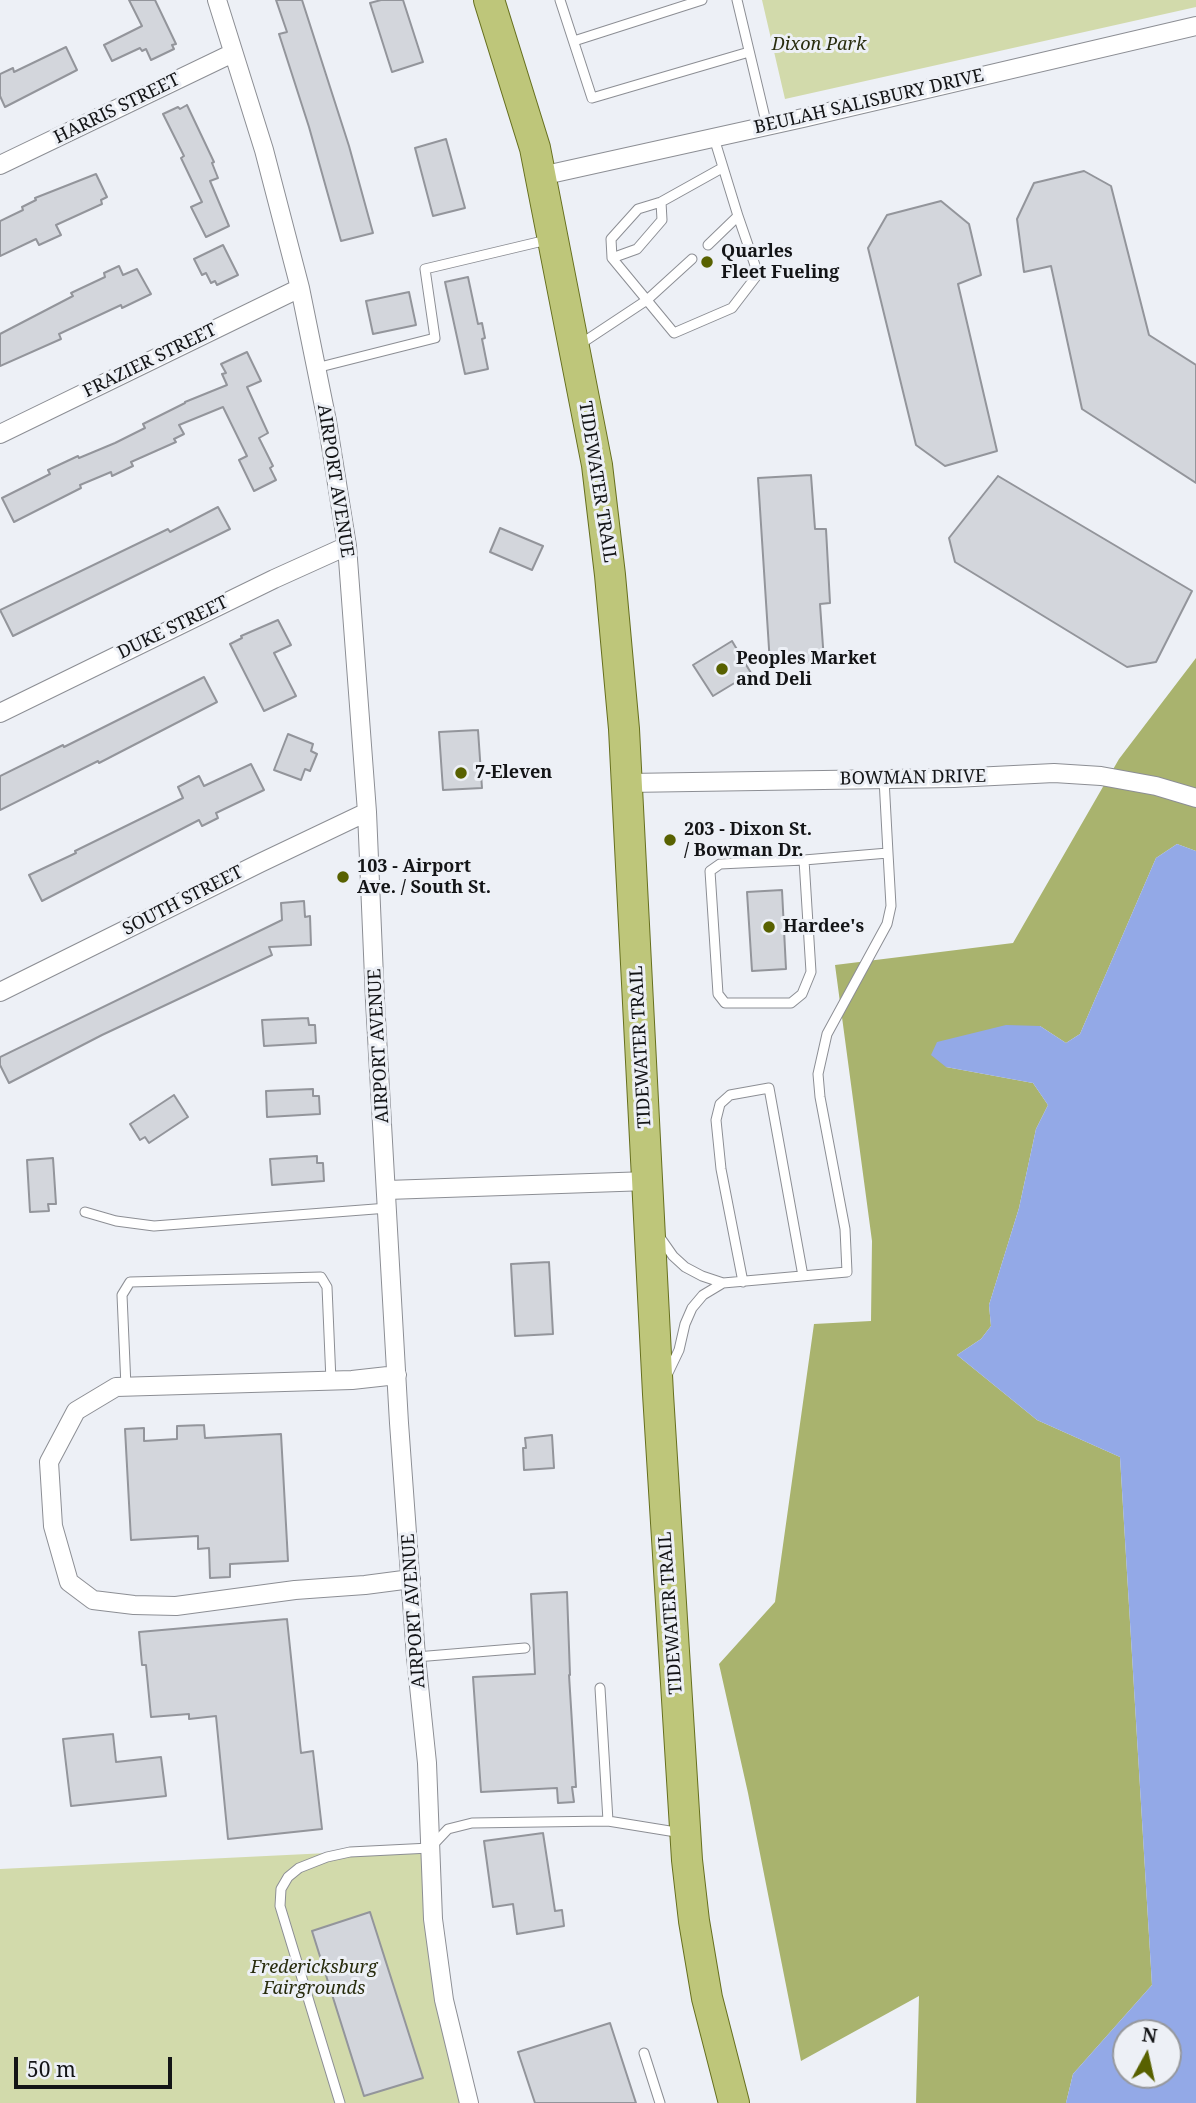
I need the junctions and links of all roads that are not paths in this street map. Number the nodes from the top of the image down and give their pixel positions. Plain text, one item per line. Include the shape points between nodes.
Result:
1 (217, 0) edge
2 (489, 0) edge
3 (560, 0) edge
4 (702, 0) edge
5 (737, 0) edge
6 (1196, 26) edge
7 (573, 41) junction
8 (749, 52) junction
9 (233, 53) junction
10 (767, 126) junction
11 (714, 138) junction
12 (0, 165) edge
13 (722, 168) junction
14 (541, 176) junction
15 (661, 202) junction
16 (738, 216) junction
17 (554, 239) junction
18 (708, 245) dead end
19 (612, 258) junction
20 (692, 260) dead end
21 (300, 288) junction
22 (648, 300) junction
23 (575, 348) junction
24 (316, 368) junction
25 (0, 434) edge
26 (347, 546) junction
27 (0, 713) edge
28 (884, 779) junction
29 (627, 783) junction
30 (1196, 798) edge
31 (367, 813) junction
32 (888, 853) junction
33 (804, 860) junction
34 (0, 992) edge
35 (648, 1181) junction
36 (387, 1190) junction
37 (388, 1208) junction
38 (85, 1212) dead end
39 (650, 1224) junction
40 (803, 1276) junction
41 (743, 1282) junction
42 (723, 1283) junction
43 (397, 1375) junction
44 (331, 1381) junction
45 (127, 1387) junction
46 (658, 1394) junction
47 (411, 1579) junction
48 (525, 1648) dead end
49 (416, 1657) junction
50 (600, 1688) dead end
51 (608, 1821) junction
52 (685, 1833) junction
53 (430, 1848) junction
54 (644, 2053) dead end
55 (340, 2103) edge
56 (469, 2103) edge
57 (660, 2103) edge
58 (734, 2103) edge

1 - 9 street, AIRPORT AVENUE
2 - 14 main road, TIDEWATER TRAIL
3 - 7 lane
4 - 7 lane
5 - 8 lane
6 - 10 street, BEULAH SALISBURY DRIVE
7 - 8 lane via 592,97
8 - 10 lane
9 - 12 street, HARRIS STREET
9 - 21 street, AIRPORT AVENUE
10 - 11 street, BEULAH SALISBURY DRIVE
11 - 13 lane
11 - 14 street, BEULAH SALISBURY DRIVE
13 - 15 lane
13 - 16 lane
14 - 17 main road, TIDEWATER TRAIL
15 - 19 lane via 662,220 637,249
15 - 19 lane via 638,209 611,239
16 - 18 lane
16 - 22 lane via 758,274 732,308 674,333
17 - 23 main road, TIDEWATER TRAIL
17 - 24 lane via 425,269 435,338
19 - 22 lane
20 - 22 lane
21 - 24 street, AIRPORT AVENUE
21 - 25 street, FRAZIER STREET
22 - 23 lane
23 - 29 main road, TIDEWATER TRAIL via 600,487
24 - 26 street, AIRPORT AVENUE
26 - 27 street, DUKE STREET
26 - 31 street, AIRPORT AVENUE
28 - 29 street, BOWMAN DRIVE
28 - 30 street, BOWMAN DRIVE via 1054,773 1112,778
28 - 32 lane
29 - 35 main road, TIDEWATER TRAIL
31 - 34 street, SOUTH STREET
31 - 36 street, AIRPORT AVENUE
32 - 33 lane
32 - 40 lane via 891,906 887,924 827,1034 818,1074 845,1229 846,1272
33 - 33 lane via 720,864 709,872 718,994 724,1003 791,1003 802,994 811,972
35 - 36 street
35 - 39 main road, TIDEWATER TRAIL
36 - 37 street, AIRPORT AVENUE
37 - 38 lane via 154,1226
37 - 43 street, AIRPORT AVENUE
39 - 42 lane via 685,1267
39 - 46 main road, TIDEWATER TRAIL
40 - 41 lane
40 - 41 lane via 769,1088 730,1095 720,1104 716,1120
41 - 42 lane
42 - 46 lane via 692,1308
43 - 44 street
43 - 47 street, AIRPORT AVENUE
44 - 45 street
44 - 45 lane via 327,1287 321,1277 130,1282 122,1295
45 - 47 street via 116,1387 76,1410 49,1462 53,1526 69,1582 93,1600 176,1605
46 - 52 main road, TIDEWATER TRAIL
47 - 49 street, AIRPORT AVENUE
48 - 49 lane
49 - 53 street, AIRPORT AVENUE
50 - 51 lane
51 - 52 lane
51 - 53 lane via 472,1823 448,1829
52 - 58 main road, TIDEWATER TRAIL via 707,1998
53 - 55 lane via 327,1857 299,1868 282,1889 280,1906
53 - 56 street, AIRPORT AVENUE via 435,1943
54 - 57 lane

